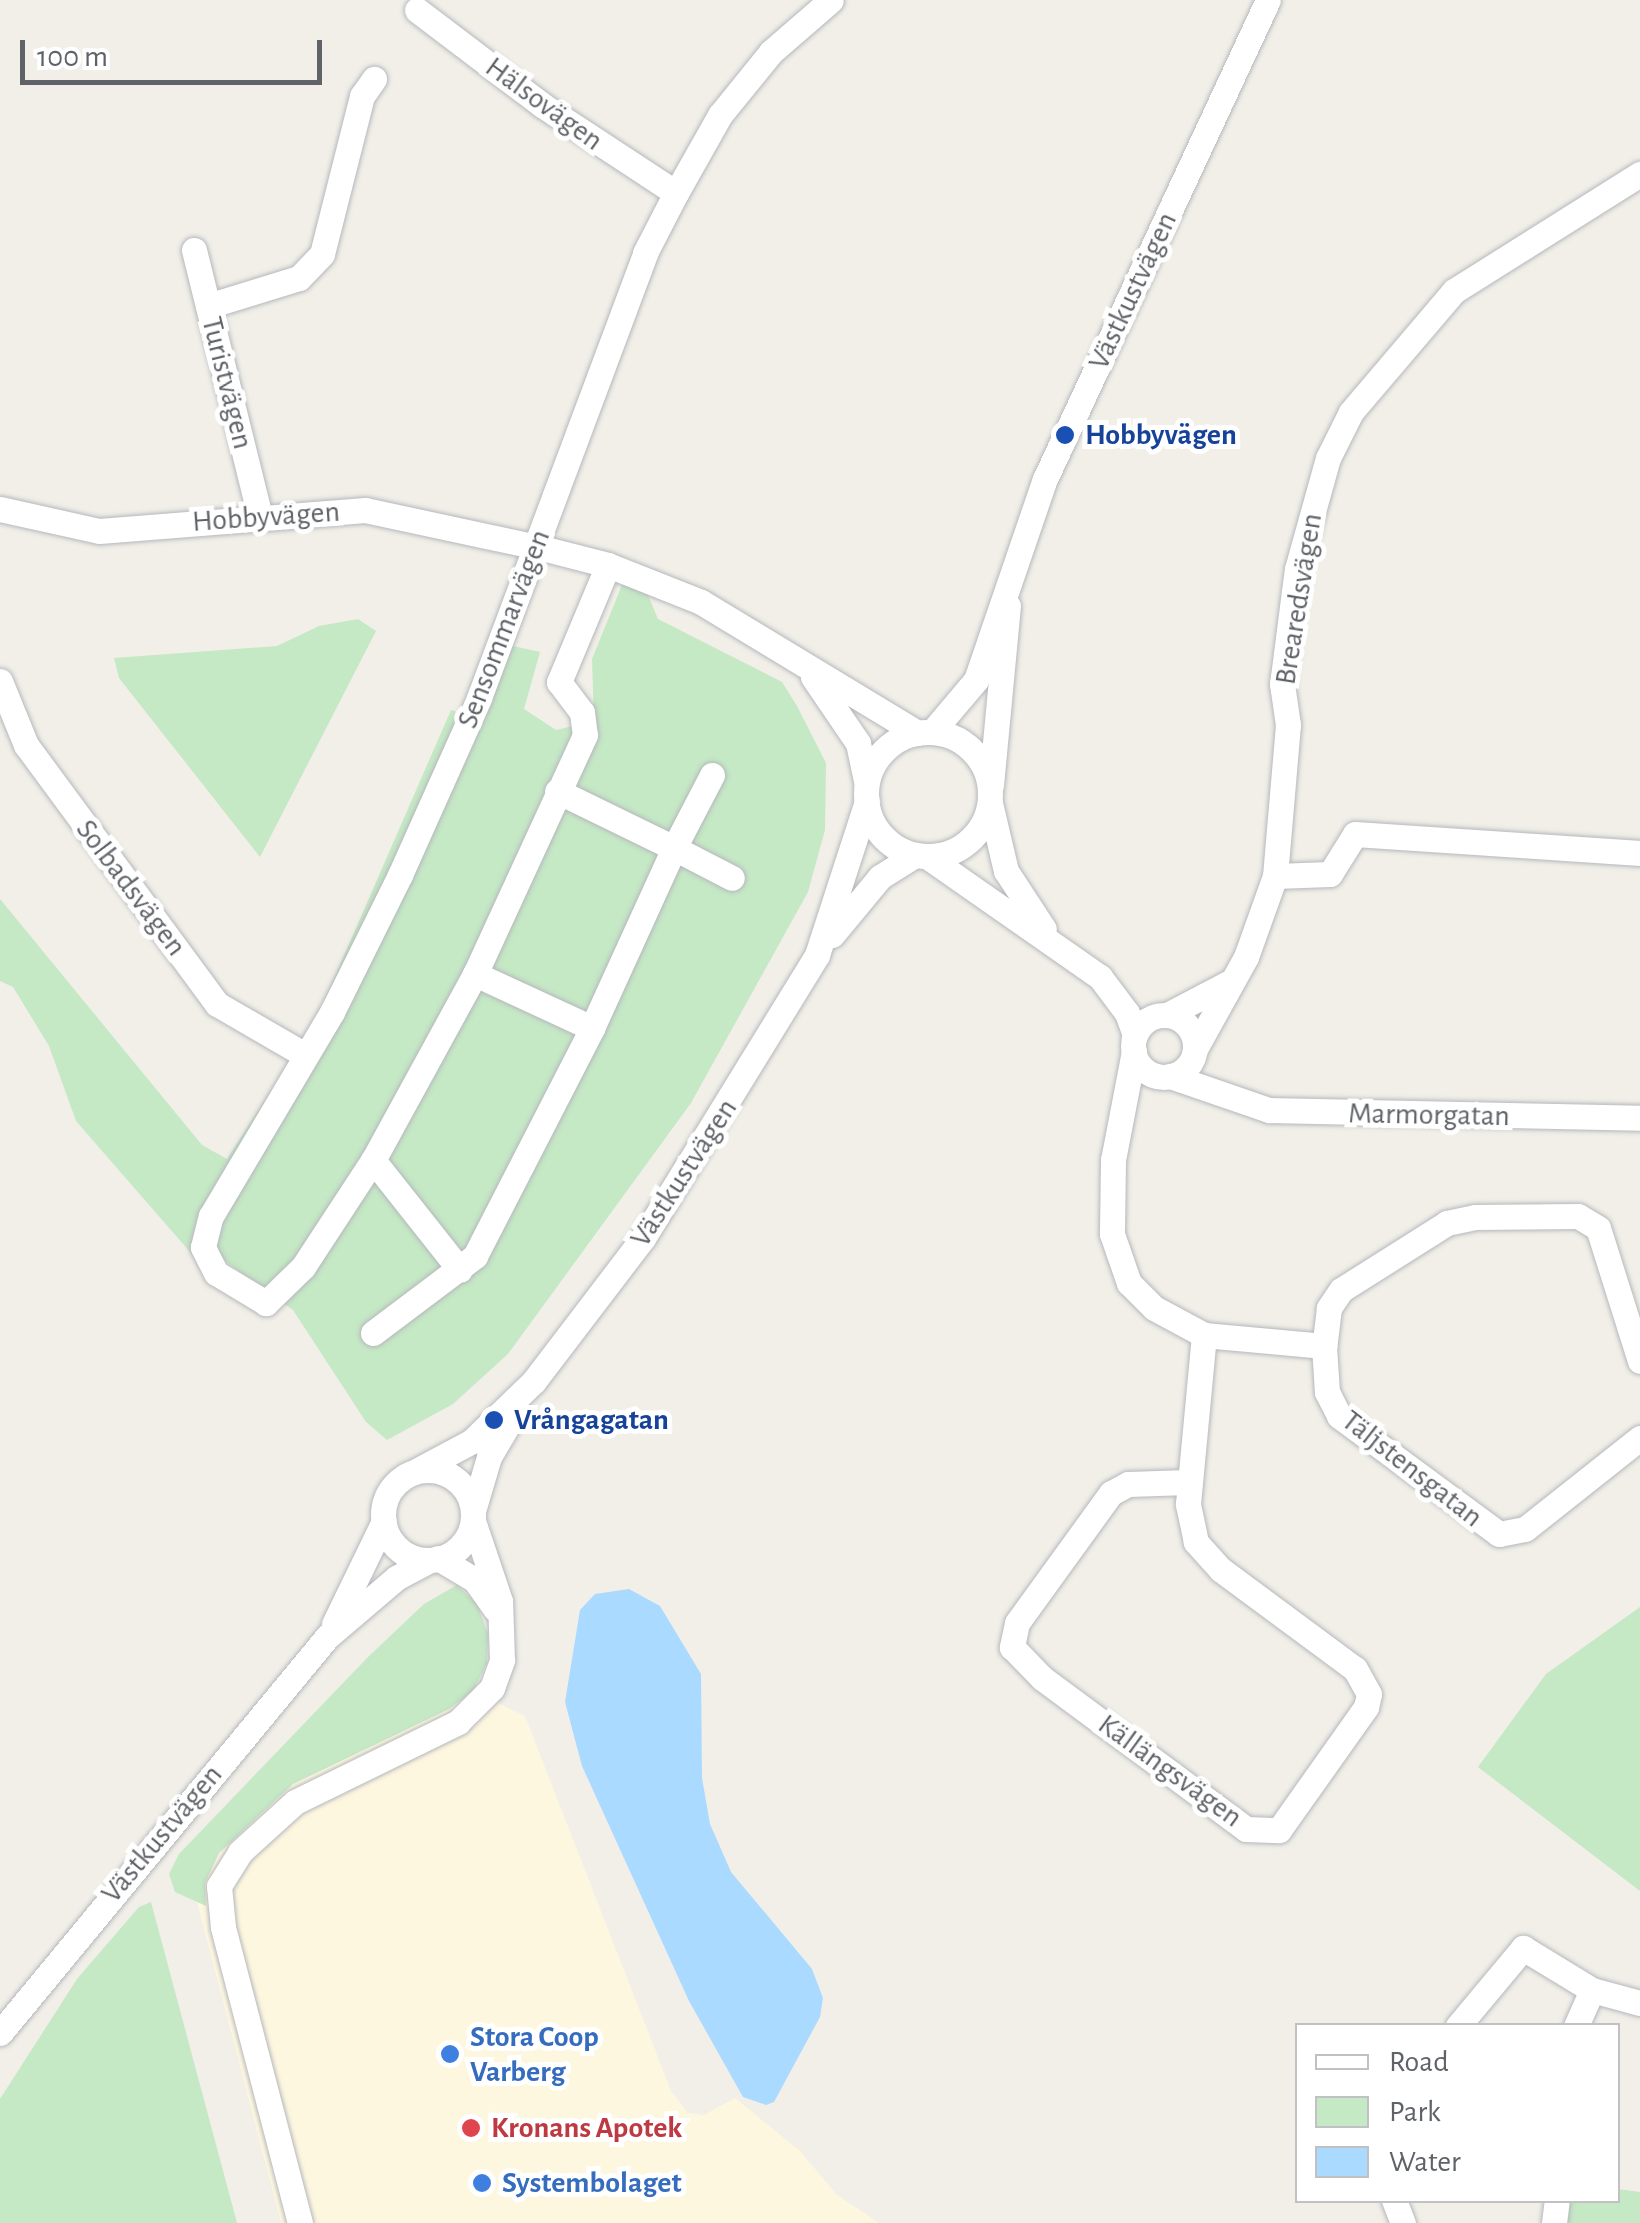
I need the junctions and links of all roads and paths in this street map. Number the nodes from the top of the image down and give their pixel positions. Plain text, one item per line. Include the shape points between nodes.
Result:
1 (1268, 0) edge
2 (822, 2) edge
3 (417, 10) dead end
4 (374, 79) dead end
5 (1640, 174) edge
6 (676, 192) junction
7 (194, 250) dead end
8 (208, 306) junction
9 (0, 510) edge
10 (260, 516) junction
11 (538, 547) junction
12 (608, 565) junction
13 (1009, 586) junction
14 (803, 666) junction
15 (0, 681) edge
16 (924, 732) junction
17 (712, 775) dead end
18 (557, 792) junction
19 (866, 795) junction
20 (990, 795) junction
21 (674, 848) junction
22 (1640, 852) edge
23 (922, 856) junction
24 (1275, 876) junction
25 (732, 878) dead end
26 (1060, 948) junction
27 (817, 955) junction
28 (475, 974) junction
29 (1100, 978) junction
30 (1230, 982) junction
31 (1164, 1015) junction
32 (592, 1028) junction
33 (1134, 1043) junction
34 (1194, 1052) junction
35 (305, 1055) junction
36 (1167, 1076) junction
37 (1222, 1094) junction
38 (1120, 1114) junction
39 (1640, 1118) edge
40 (373, 1160) junction
41 (460, 1270) junction
42 (373, 1333) dead end
43 (1204, 1336) junction
44 (1324, 1346) junction
45 (1640, 1361) edge
46 (534, 1380) junction
47 (1640, 1438) edge
48 (418, 1470) junction
49 (1188, 1482) junction
50 (473, 1517) junction
51 (384, 1521) junction
52 (434, 1559) junction
53 (502, 1622) junction
54 (327, 1637) junction
55 (1592, 1990) junction
56 (1640, 2003) edge
57 (1461, 2023) edge
58 (1577, 2023) edge
59 (0, 2033) edge
60 (300, 2223) edge

1 - 13 street, Västkustvägen via 1045,479
2 - 6 street, Sensommarvägen via 720,115
3 - 6 street, Hälsovägen via 542,106
4 - 8 street via 362,96 322,254 299,278
5 - 24 street, Brearedsvägen via 1454,291 1351,412 1328,458 1297,569 1282,684 1288,724
6 - 11 street, Sensommarvägen via 646,253
7 - 8 street, Turistvägen
8 - 10 street, Turistvägen
9 - 10 street, Hobbyvägen via 99,531
10 - 11 street, Hobbyvägen via 365,510
11 - 12 street, Hobbyvägen
11 - 35 street, Sensommarvägen via 400,875
12 - 14 street, Hobbyvägen via 701,602
12 - 18 street via 559,682 582,712 585,735
13 - 16 street, Västkustvägen via 976,680
13 - 20 street, Västkustvägen
14 - 16 street, Hobbyvägen
14 - 19 street, Hobbyvägen via 858,743
15 - 35 street, Solbadsvägen via 26,745 218,1004
16 - 19 street via 878,757
16 - 20 street via 974,752
17 - 21 street
18 - 21 street
18 - 28 street
19 - 23 street via 882,836
19 - 27 street, Västkustvägen
20 - 23 street via 965,845
20 - 26 street via 1006,871
21 - 25 street
21 - 32 street
22 - 24 street via 1355,834 1330,874
23 - 26 street
23 - 27 street, Västkustvägen via 872,885
24 - 30 street, Brearedsvägen
26 - 29 street
27 - 46 street, Västkustvägen via 644,1238
28 - 32 street
28 - 40 street
29 - 31 street
29 - 33 street via 1128,1013
30 - 31 street
30 - 34 street, Brearedsvägen
31 - 33 street
31 - 34 street via 1186,1024
32 - 41 street via 476,1256
33 - 36 street via 1144,1069
33 - 38 street
34 - 36 street
34 - 37 street
35 - 40 street, Sensommarvägen via 210,1216 202,1247 216,1273 266,1304 303,1268
36 - 37 street, Marmorgatan
36 - 38 street
37 - 39 street, Marmorgatan via 1269,1110 1320,1114
38 - 43 street via 1113,1160 1116,1256 1154,1308
40 - 41 street
41 - 42 street
43 - 44 street
43 - 49 street
44 - 45 street, Täljstensgatan via 1329,1308 1342,1290 1447,1223 1475,1216 1578,1216 1598,1228
44 - 47 street, Täljstensgatan via 1327,1392 1339,1416 1499,1534 1525,1529
46 - 48 street, Västkustvägen via 472,1441
46 - 50 street, Västkustvägen via 489,1458
48 - 50 street via 458,1480
48 - 51 street, Västkustvägen via 391,1489
49 - 49 street, Källängsvägen via 1189,1524 1205,1556 1366,1681 1366,1707 1279,1830 1246,1829 1042,1678 1012,1647 1017,1623 1110,1494 1128,1484
50 - 52 street, Västkustvägen via 460,1547
50 - 53 street
51 - 52 street via 400,1550
51 - 54 street, Västkustvägen
52 - 53 street via 475,1580
52 - 54 street, Västkustvägen via 396,1578
53 - 60 street via 499,1672 469,1715 295,1802 240,1852 219,1886 223,1930
54 - 59 street, Västkustvägen
55 - 56 street
55 - 57 street via 1524,1948
55 - 58 street

